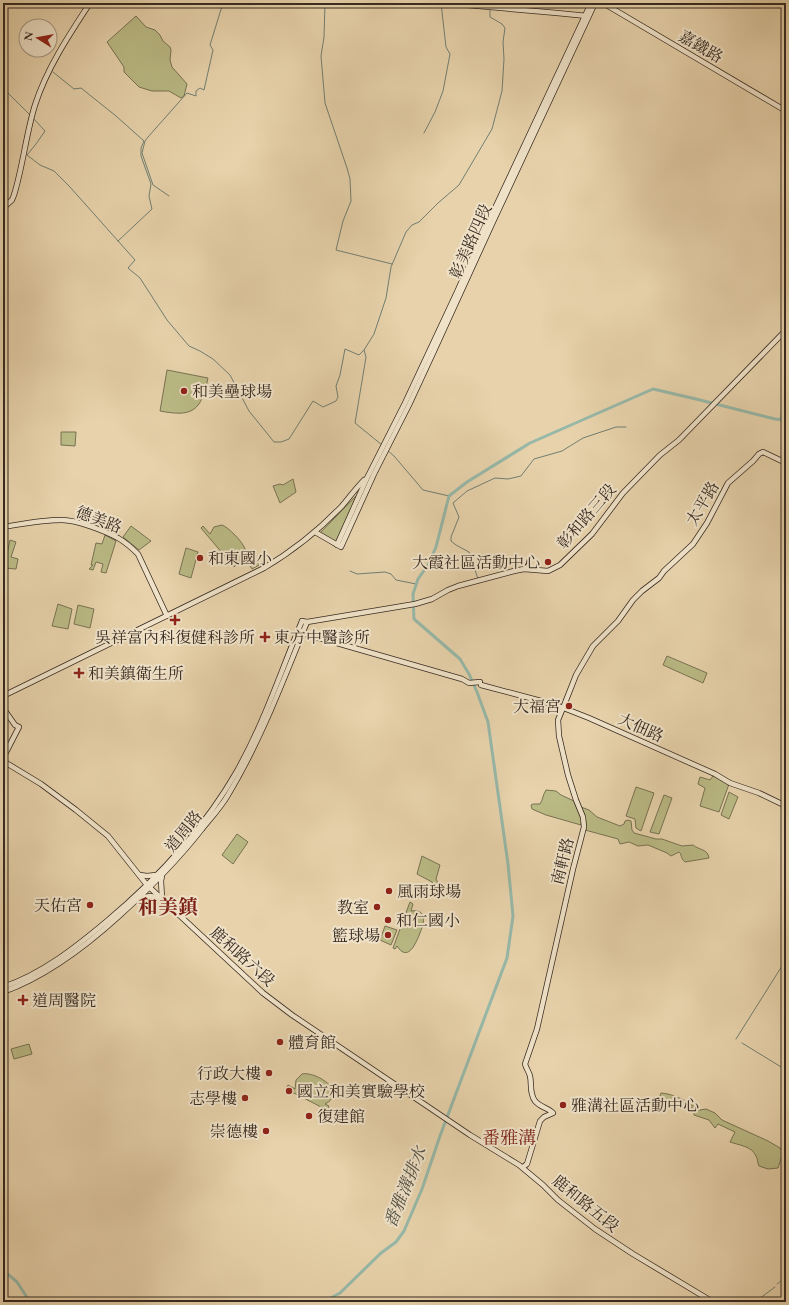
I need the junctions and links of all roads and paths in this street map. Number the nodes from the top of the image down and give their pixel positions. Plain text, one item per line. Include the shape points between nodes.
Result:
1 (90, 3) edge
2 (444, 3) edge
3 (591, 3) edge
4 (595, 3) edge
5 (603, 3) edge
6 (586, 16) junction
7 (786, 111) edge
8 (3, 208) edge
9 (786, 330) edge
10 (786, 463) edge
11 (372, 473) junction
12 (367, 478) junction
13 (3, 527) edge
14 (316, 532) junction
15 (339, 546) junction
16 (664, 571) joint
17 (167, 616) junction
18 (304, 621) junction
19 (302, 633) junction
20 (3, 696) edge
21 (3, 708) edge
22 (563, 708) junction
23 (3, 760) edge
24 (786, 806) edge
25 (160, 874) junction
26 (140, 875) junction
27 (149, 886) junction
28 (140, 898) junction
29 (162, 898) junction
30 (3, 987) edge
31 (3, 992) edge
32 (447, 1119) joint
33 (523, 1167) junction
34 (713, 1302) edge

1 - 8 main road via 47,74 35,107 14,195
2 - 6 main road
3 - 6 main road
4 - 6 main road
5 - 7 main road, 嘉鐵路
6 - 11 main road, 彰美路四段 via 492,224
9 - 18 main road, 彰和路三段 via 714,405 623,493 592,534 560,565 548,571 514,571 458,586 415,604
10 - 16 main road, 太平路 via 763,452 759,454 728,483 693,544
11 - 12 main road
11 - 15 main road
12 - 14 main road
12 - 15 main road
13 - 17 main road, 德美路 via 64,520 118,538 138,554
14 - 15 main road
14 - 17 main road via 291,552 264,568
16 - 22 main road, 南軒路 via 633,600 618,621 593,646 576,675
17 - 20 main road
18 - 19 main road
18 - 25 main road, 道周路 via 238,770 202,824
19 - 22 main road, 大佃路
19 - 25 main road, 道周路 via 272,708 227,796 186,849
21 - 23 main road via 19,727
22 - 24 main road, 大佃路 via 715,774 730,784
22 - 33 main road, 南軒路 via 558,720 559,736 584,827 537,1029 525,1064 534,1100 553,1113 540,1121 527,1164
23 - 26 main road, 鹿和路六段 via 41,784 108,836
25 - 26 main road
25 - 27 main road, 道周路
25 - 29 main road
26 - 27 main road, 鹿和路六段
27 - 28 main road, 道周路
27 - 29 main road, 鹿和路六段
27 - 30 main road, 道周路 via 67,954
28 - 29 main road
28 - 31 main road, 道周路 via 65,960
29 - 32 main road, 鹿和路六段 via 263,993
32 - 33 main road, 鹿和路五段
33 - 34 main road, 鹿和路五段 via 558,1200 595,1229

